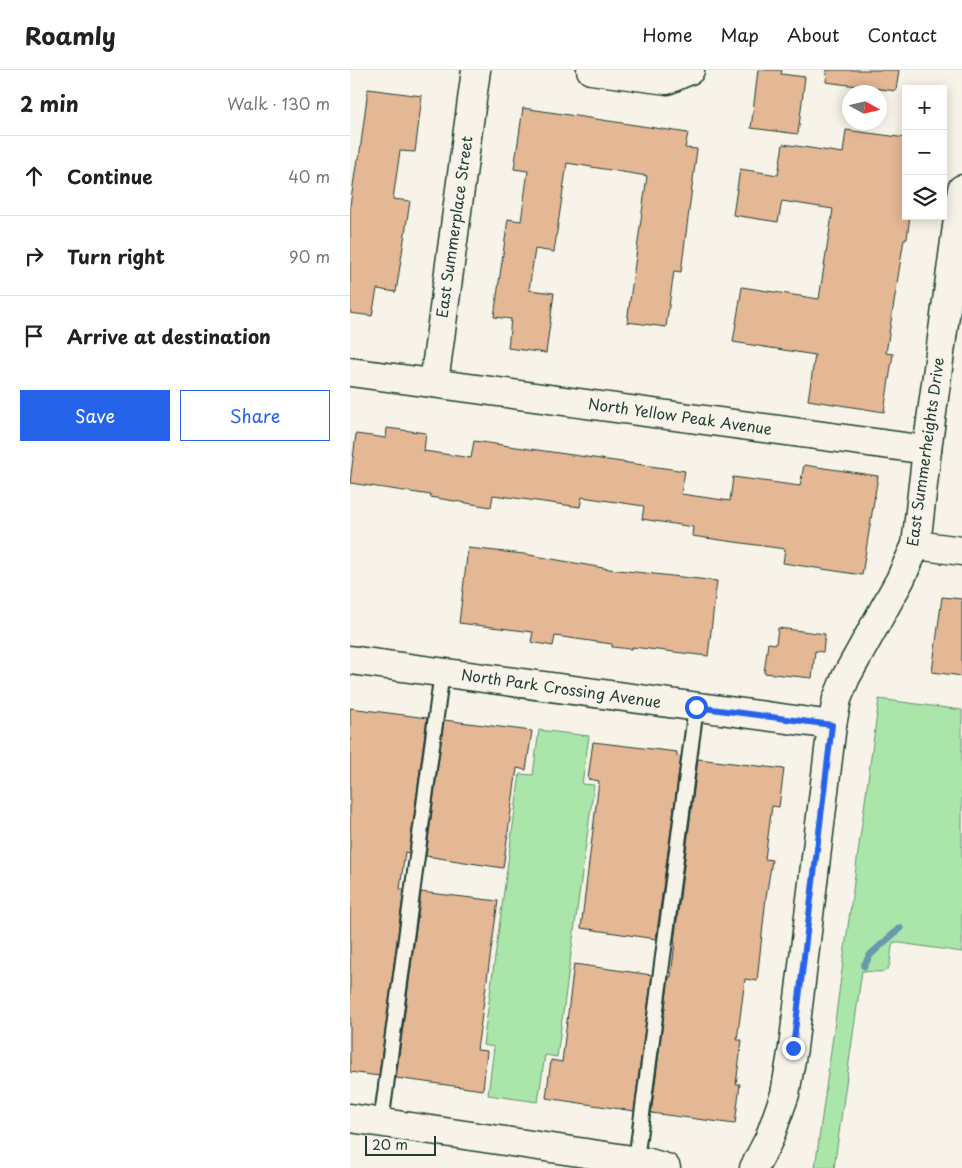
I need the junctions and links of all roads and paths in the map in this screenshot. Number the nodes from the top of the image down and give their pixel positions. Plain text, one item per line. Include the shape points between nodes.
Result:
1 (476, 70) edge
2 (591, 70) edge
3 (690, 70) edge
4 (962, 190) edge
5 (350, 372) edge
6 (434, 383) junction
7 (926, 450) junction
8 (916, 545) junction
9 (962, 551) edge
10 (350, 660) edge
11 (442, 672) junction
12 (696, 707) junction
13 (832, 725) junction
14 (350, 1118) edge
15 (382, 1123) junction
16 (636, 1160) junction
17 (666, 1168) edge
18 (754, 1168) edge

1 - 6 street, East Summerplace Street
2 - 3 street via 667,80
4 - 7 street, East Summerheights Drive
5 - 6 street, North Yellow Peak Avenue
6 - 7 street, North Yellow Peak Avenue
7 - 8 street, East Summerheights Drive
8 - 9 street
8 - 13 street, East Summerheights Drive via 846,677 837,698
10 - 11 street, North Park Crossing Avenue
11 - 12 street, North Park Crossing Avenue
11 - 15 lane
12 - 13 street, North Park Crossing Avenue
12 - 16 lane
13 - 18 street, East Summerheights Drive via 785,1094 769,1139
14 - 15 street
15 - 16 street
16 - 17 street

